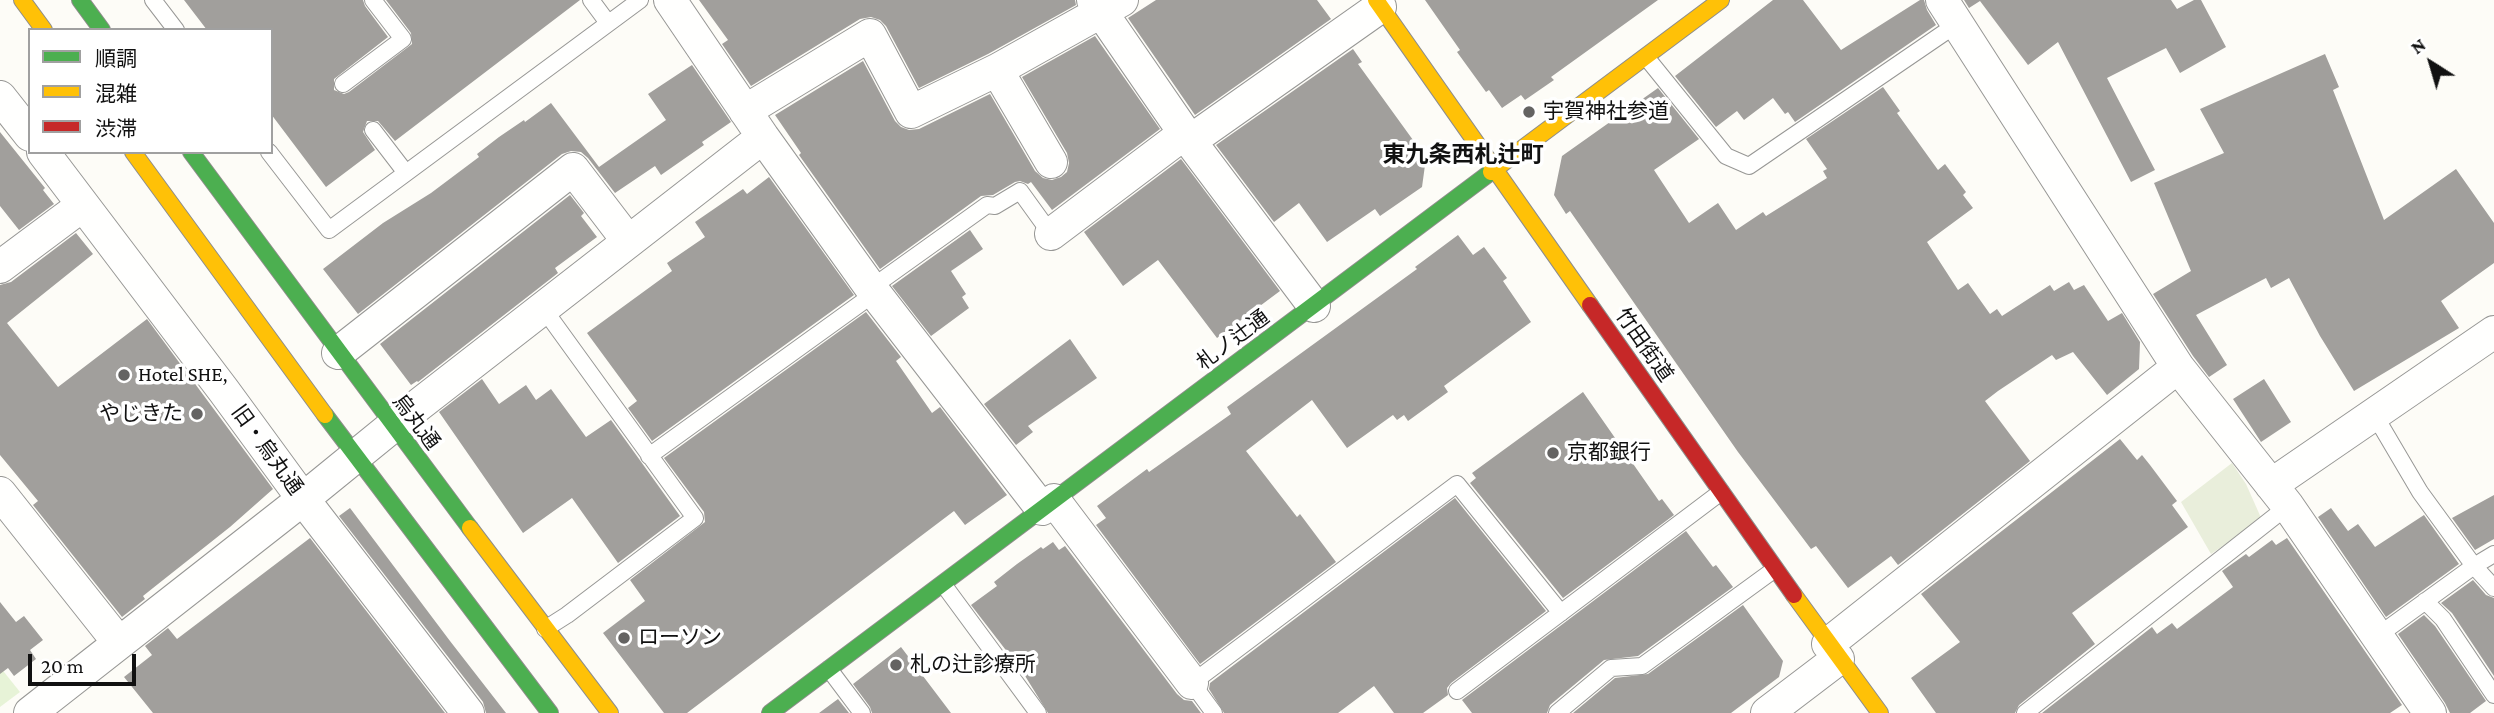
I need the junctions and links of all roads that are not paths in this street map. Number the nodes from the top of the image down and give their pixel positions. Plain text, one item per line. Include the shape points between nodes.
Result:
1 (22, 0) edge
2 (80, 0) edge
3 (153, 0) edge
4 (373, 0) edge
5 (591, 0) edge
6 (640, 0) edge
7 (670, 0) edge
8 (1716, 2) edge
9 (1105, 3) edge
10 (1378, 3) edge
11 (1950, 12) edge
12 (608, 23) junction
13 (43, 28) edge
14 (101, 28) edge
15 (174, 28) edge
16 (1646, 57) junction
17 (997, 70) junction
18 (343, 84) dead end
19 (0, 97) edge
20 (745, 111) junction
21 (373, 130) dead end
22 (28, 132) edge
23 (763, 137) junction
24 (1188, 137) junction
25 (45, 154) edge
26 (134, 154) edge
27 (192, 154) edge
28 (271, 154) edge
29 (1051, 162) dead end
30 (1495, 170) junction
31 (406, 173) junction
32 (83, 205) junction
33 (1051, 234) joint
34 (628, 242) junction
35 (0, 267) edge
36 (873, 290) junction
37 (1314, 306) junction
38 (542, 308) junction
39 (2494, 332) edge
40 (338, 353) junction
41 (2178, 367) junction
42 (2374, 414) junction
43 (392, 426) junction
44 (355, 455) junction
45 (649, 456) junction
46 (1721, 492) junction
47 (0, 493) edge
48 (2279, 496) junction
49 (303, 499) junction
50 (1048, 505) junction
51 (2494, 554) edge
52 (2474, 566) junction
53 (1775, 569) junction
54 (943, 584) junction
55 (2494, 588) edge
56 (2425, 601) junction
57 (1561, 613) junction
58 (545, 629) junction
59 (2376, 637) junction
60 (119, 643) junction
61 (1833, 652) junction
62 (829, 669) junction
63 (1192, 683) junction
64 (1457, 691) dead end
65 (2494, 695) edge
66 (30, 713) edge
67 (468, 713) edge
68 (550, 713) edge
69 (610, 713) edge
70 (770, 713) edge
71 (862, 713) edge
72 (1038, 713) edge
73 (1214, 713) edge
74 (1558, 713) edge
75 (1767, 713) edge
76 (1880, 713) edge
77 (2025, 713) edge
78 (2430, 713) edge

1 - 13 street
2 - 14 street
3 - 15 lane
4 - 18 lane via 403,39
5 - 12 lane
6 - 12 lane
7 - 20 street
8 - 16 street, 札ノ辻通
9 - 17 street
9 - 24 street
10 - 24 street
10 - 30 street, 竹田街道
11 - 16 lane via 1749,166 1726,156
11 - 41 street
12 - 31 lane
16 - 30 street, 札ノ辻通
17 - 20 street via 911,112 870,35
17 - 29 street
19 - 22 street
20 - 23 street
21 - 31 lane
23 - 34 street
23 - 36 street
24 - 33 street
24 - 37 street
25 - 32 street, 旧・烏丸通
26 - 44 street
27 - 40 street, 烏丸通
28 - 31 lane via 329,230
30 - 37 street, 札ノ辻通
30 - 46 street, 竹田街道
32 - 35 street
32 - 49 street, 旧・烏丸通
33 - 36 lane via 1020,191 995,206 987,205
34 - 38 street
34 - 40 street via 573,169
36 - 45 lane
36 - 50 street
37 - 50 street, 札ノ辻通
38 - 43 street
38 - 45 lane
39 - 42 street
40 - 43 street, 烏丸通
41 - 48 street
41 - 61 street
42 - 48 street
42 - 52 lane via 2420,492
43 - 44 street
43 - 58 street, 烏丸通
44 - 49 street
44 - 68 street
45 - 58 lane via 695,519
46 - 53 street, 竹田街道
46 - 57 lane
47 - 60 street
48 - 59 street
48 - 77 lane
49 - 60 street
49 - 67 street, 旧・烏丸通
50 - 54 street, 札ノ辻通
50 - 63 street
51 - 52 lane
52 - 55 lane
52 - 56 lane
53 - 61 street, 竹田街道
53 - 74 lane via 1642,666 1611,668
54 - 62 street, 札ノ辻通
54 - 72 lane
56 - 59 lane
56 - 65 lane via 2443,619
57 - 63 lane via 1457,484
57 - 64 lane
58 - 69 street, 烏丸通
59 - 78 street
60 - 66 street
61 - 75 street
61 - 76 street, 竹田街道
62 - 70 street, 札ノ辻通
62 - 71 lane
63 - 73 lane

